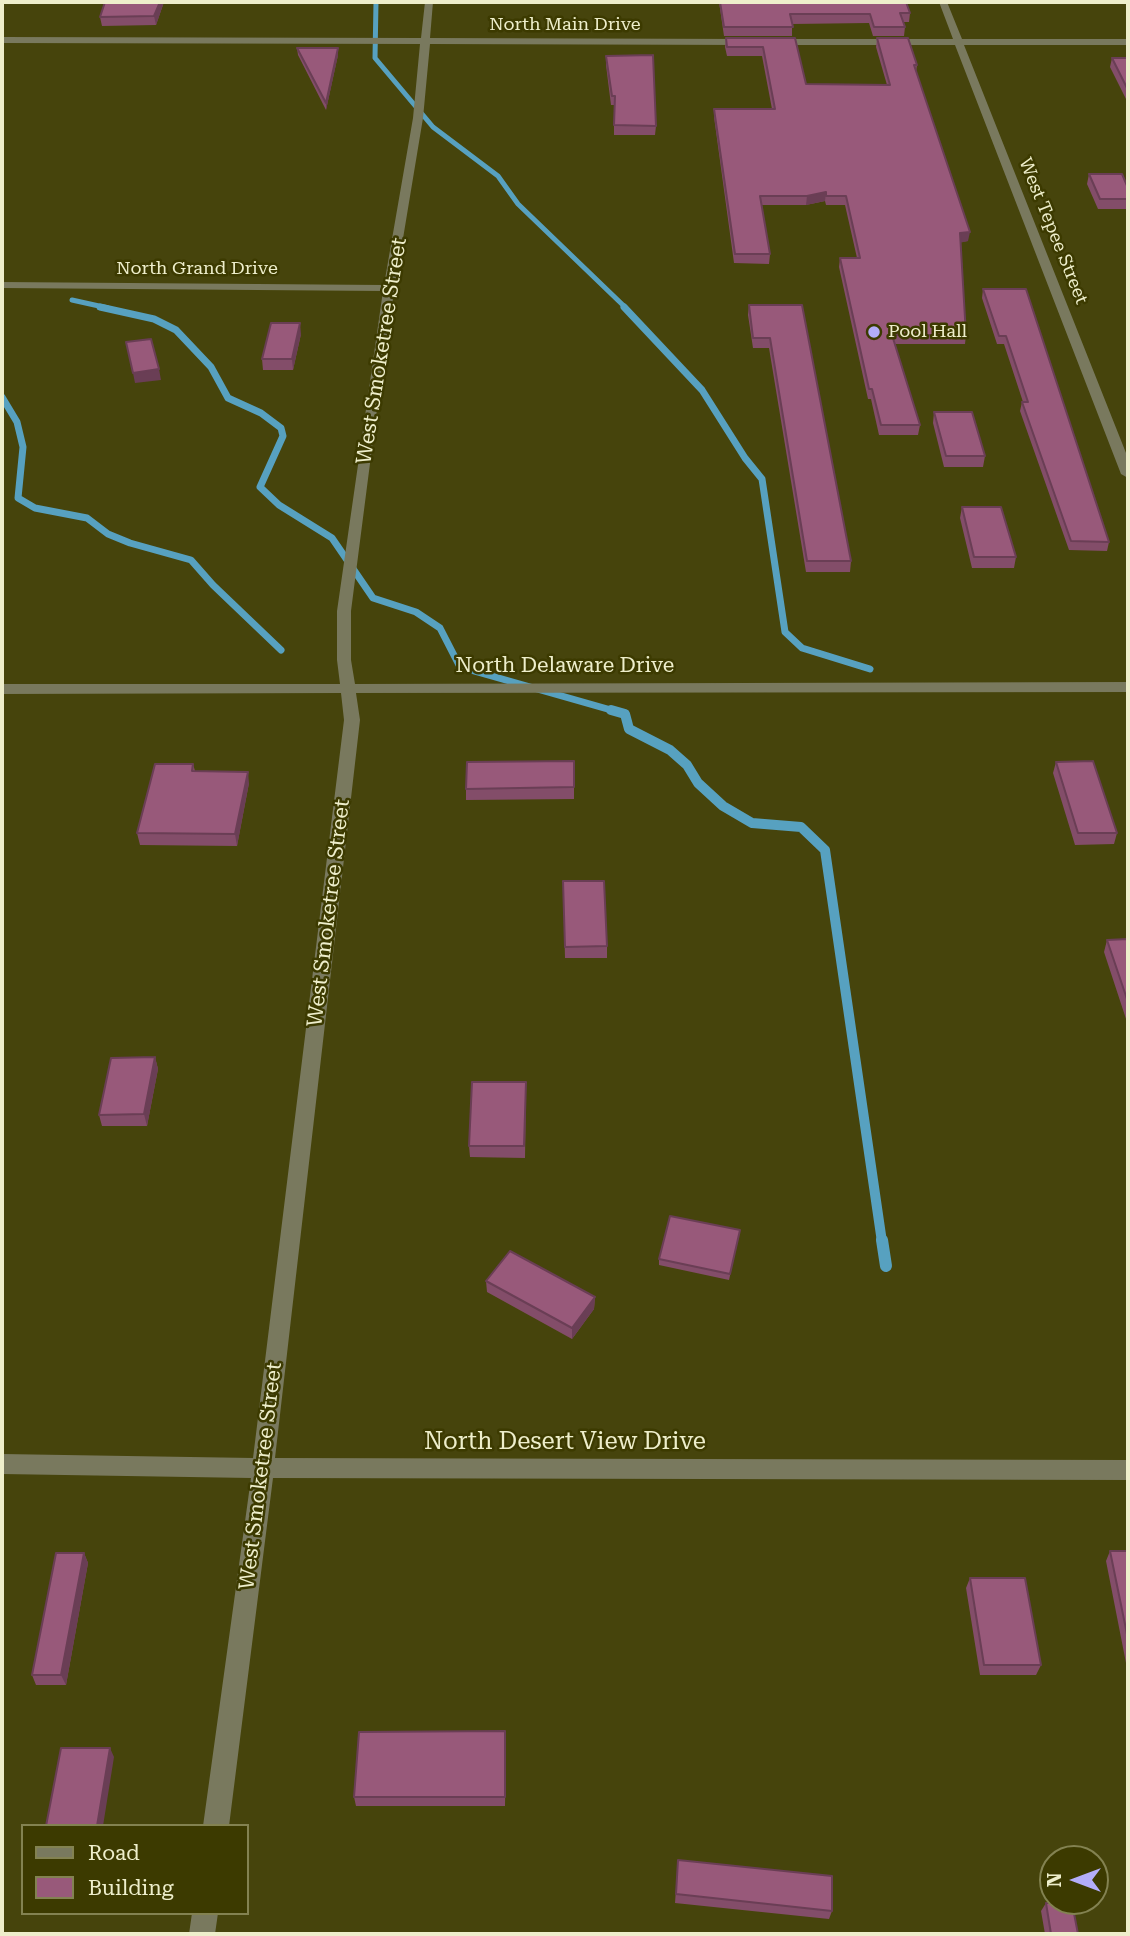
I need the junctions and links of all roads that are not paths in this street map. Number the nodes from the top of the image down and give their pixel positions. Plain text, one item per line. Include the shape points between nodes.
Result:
1 (429, 2) edge
2 (943, 2) edge
3 (2, 40) edge
4 (424, 40) junction
5 (1128, 42) edge
6 (960, 43) junction
7 (2, 285) edge
8 (391, 288) junction
9 (1128, 474) edge
10 (348, 687) junction
11 (1128, 687) edge
12 (2, 689) edge
13 (2, 1464) edge
14 (263, 1468) junction
15 (1128, 1470) edge
16 (216, 1824) edge
17 (205, 1915) edge
18 (202, 1934) edge

1 - 4 street, West Smoketree Street
2 - 6 street, West Tepee Street
3 - 4 street, North Main Drive
4 - 6 street, North Main Drive
4 - 8 street, West Smoketree Street via 418,118
5 - 6 street, North Main Drive
6 - 9 street, West Tepee Street
7 - 8 street, North Grand Drive
8 - 10 street, West Smoketree Street via 344,611
10 - 11 street, North Delaware Drive
10 - 12 street, North Delaware Drive
10 - 14 street, West Smoketree Street via 352,720
13 - 14 street, North Desert View Drive
14 - 15 street, North Desert View Drive
14 - 16 street, West Smoketree Street
17 - 18 street

